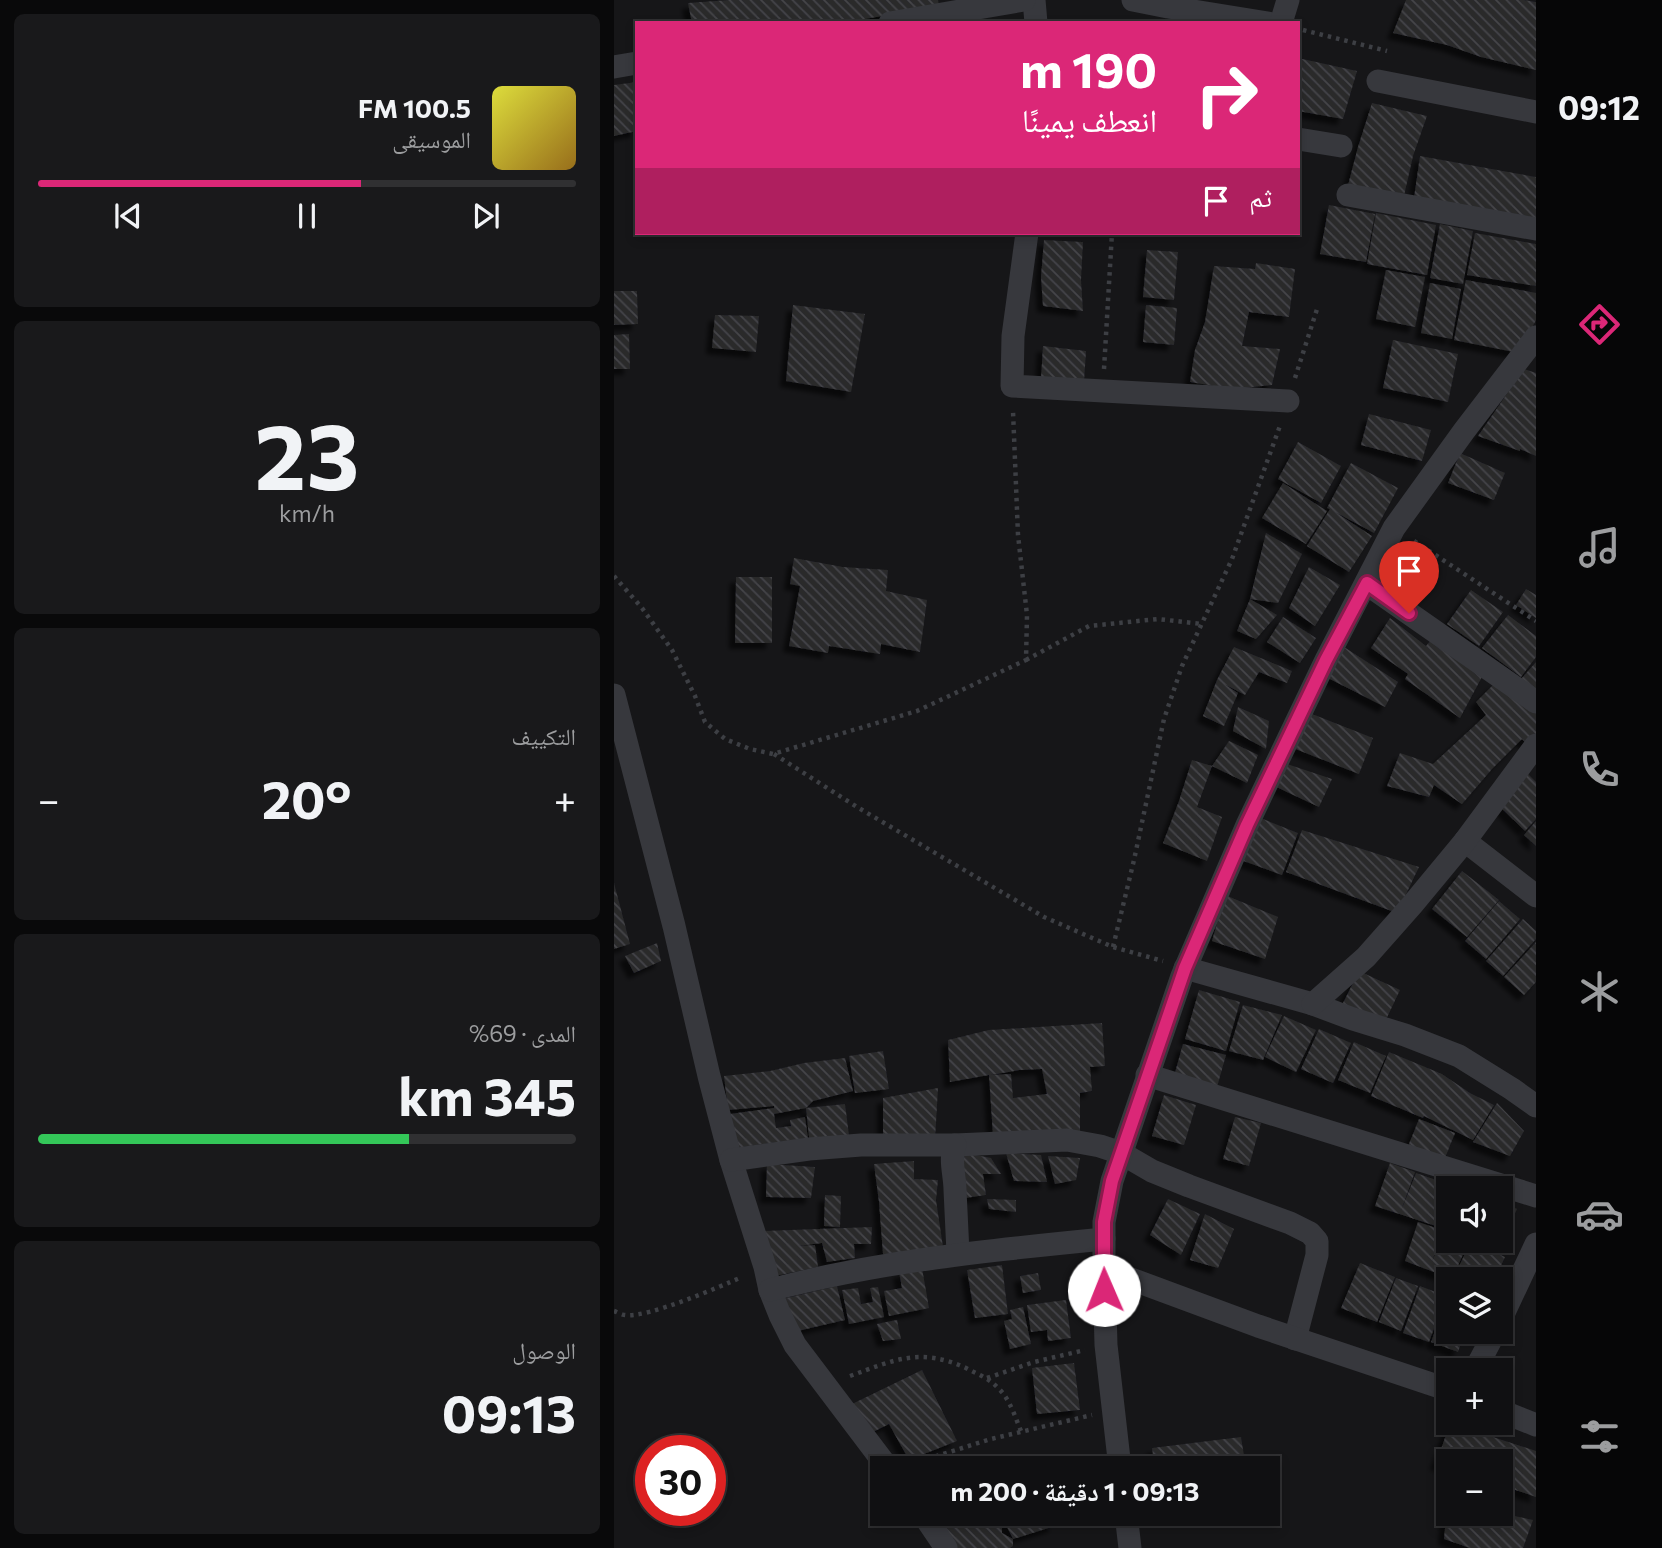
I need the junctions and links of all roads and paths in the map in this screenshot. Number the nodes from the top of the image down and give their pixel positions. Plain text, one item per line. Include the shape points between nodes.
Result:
1 (1024, 0) edge
2 (1034, 0) edge
3 (1133, 0) edge
4 (1288, 0) edge
5 (902, 21) edge
6 (1036, 21) edge
7 (1256, 21) edge
8 (1282, 21) edge
9 (1300, 29) edge
10 (1387, 51) dead end
11 (635, 63) edge
12 (614, 67) edge
13 (1378, 81) dead end
14 (1536, 112) edge
15 (1300, 139) edge
16 (1341, 146) dead end
17 (1348, 195) dead end
18 (1536, 229) edge
19 (1027, 235) edge
20 (1112, 235) edge
21 (1318, 306) dead end
22 (1533, 347) edge
23 (1012, 386) junction
24 (1103, 391) junction
25 (1288, 401) junction
26 (1394, 528) junction
27 (614, 576) edge
28 (1367, 583) junction
29 (1536, 621) edge
30 (1202, 624) junction
31 (1026, 660) junction
32 (614, 695) edge
33 (1536, 702) edge
34 (1536, 745) edge
35 (773, 754) junction
36 (1465, 841) junction
37 (1536, 896) edge
38 (1113, 947) junction
39 (1185, 968) junction
40 (1313, 1004) junction
41 (1147, 1075) junction
42 (1536, 1106) edge
43 (955, 1145) junction
44 (1121, 1153) junction
45 (731, 1160) junction
46 (1536, 1195) edge
47 (1103, 1238) junction
48 (1536, 1244) edge
49 (958, 1253) junction
50 (765, 1267) junction
51 (1104, 1269) junction
52 (770, 1290) junction
53 (1513, 1293) edge
54 (614, 1311) edge
55 (1295, 1339) junction
56 (1106, 1345) junction
57 (987, 1378) junction
58 (825, 1385) junction
59 (1436, 1386) edge
60 (1113, 1410) junction
61 (1513, 1416) edge
62 (1536, 1425) edge
63 (1021, 1432) junction
64 (889, 1456) edge
65 (932, 1456) edge
66 (1119, 1456) edge
67 (931, 1526) edge
68 (1127, 1526) edge
69 (946, 1548) edge
70 (1130, 1548) edge

1 - 5 street
2 - 6 street
3 - 7 street
4 - 8 street
9 - 10 path
11 - 12 street
13 - 14 street
15 - 16 street
17 - 18 street
19 - 23 street via 1013,336
20 - 24 path
21 - 25 path
22 - 26 street via 1464,431
23 - 24 street
23 - 31 path
24 - 25 street
25 - 30 path via 1232,559
26 - 28 street
26 - 29 path
27 - 35 path via 672,650 705,722 725,739
28 - 33 street
28 - 39 street via 1247,825
30 - 31 path via 1158,618 1089,626
30 - 38 path via 1164,719
31 - 35 path via 917,711
32 - 45 street
34 - 36 street
35 - 38 path via 1044,917
36 - 37 street
36 - 40 street via 1366,957
38 - 39 path
39 - 40 street
39 - 41 street
40 - 42 street via 1459,1056
41 - 44 street
41 - 46 street
43 - 44 street via 1067,1140
43 - 45 street via 861,1144
43 - 49 street
44 - 47 street
44 - 55 street via 1165,1176 1310,1233 1317,1241 1317,1255
45 - 50 street
47 - 49 street
47 - 51 street
48 - 53 street
49 - 52 street
50 - 52 street
50 - 54 path via 646,1313
51 - 55 street
51 - 56 street
52 - 58 street via 795,1345
55 - 59 street
56 - 57 path
56 - 60 street
57 - 58 path via 950,1361 921,1356
57 - 63 path via 1007,1400
58 - 64 street
60 - 63 path
60 - 66 street
61 - 62 street
63 - 65 path
67 - 69 street
68 - 70 street

